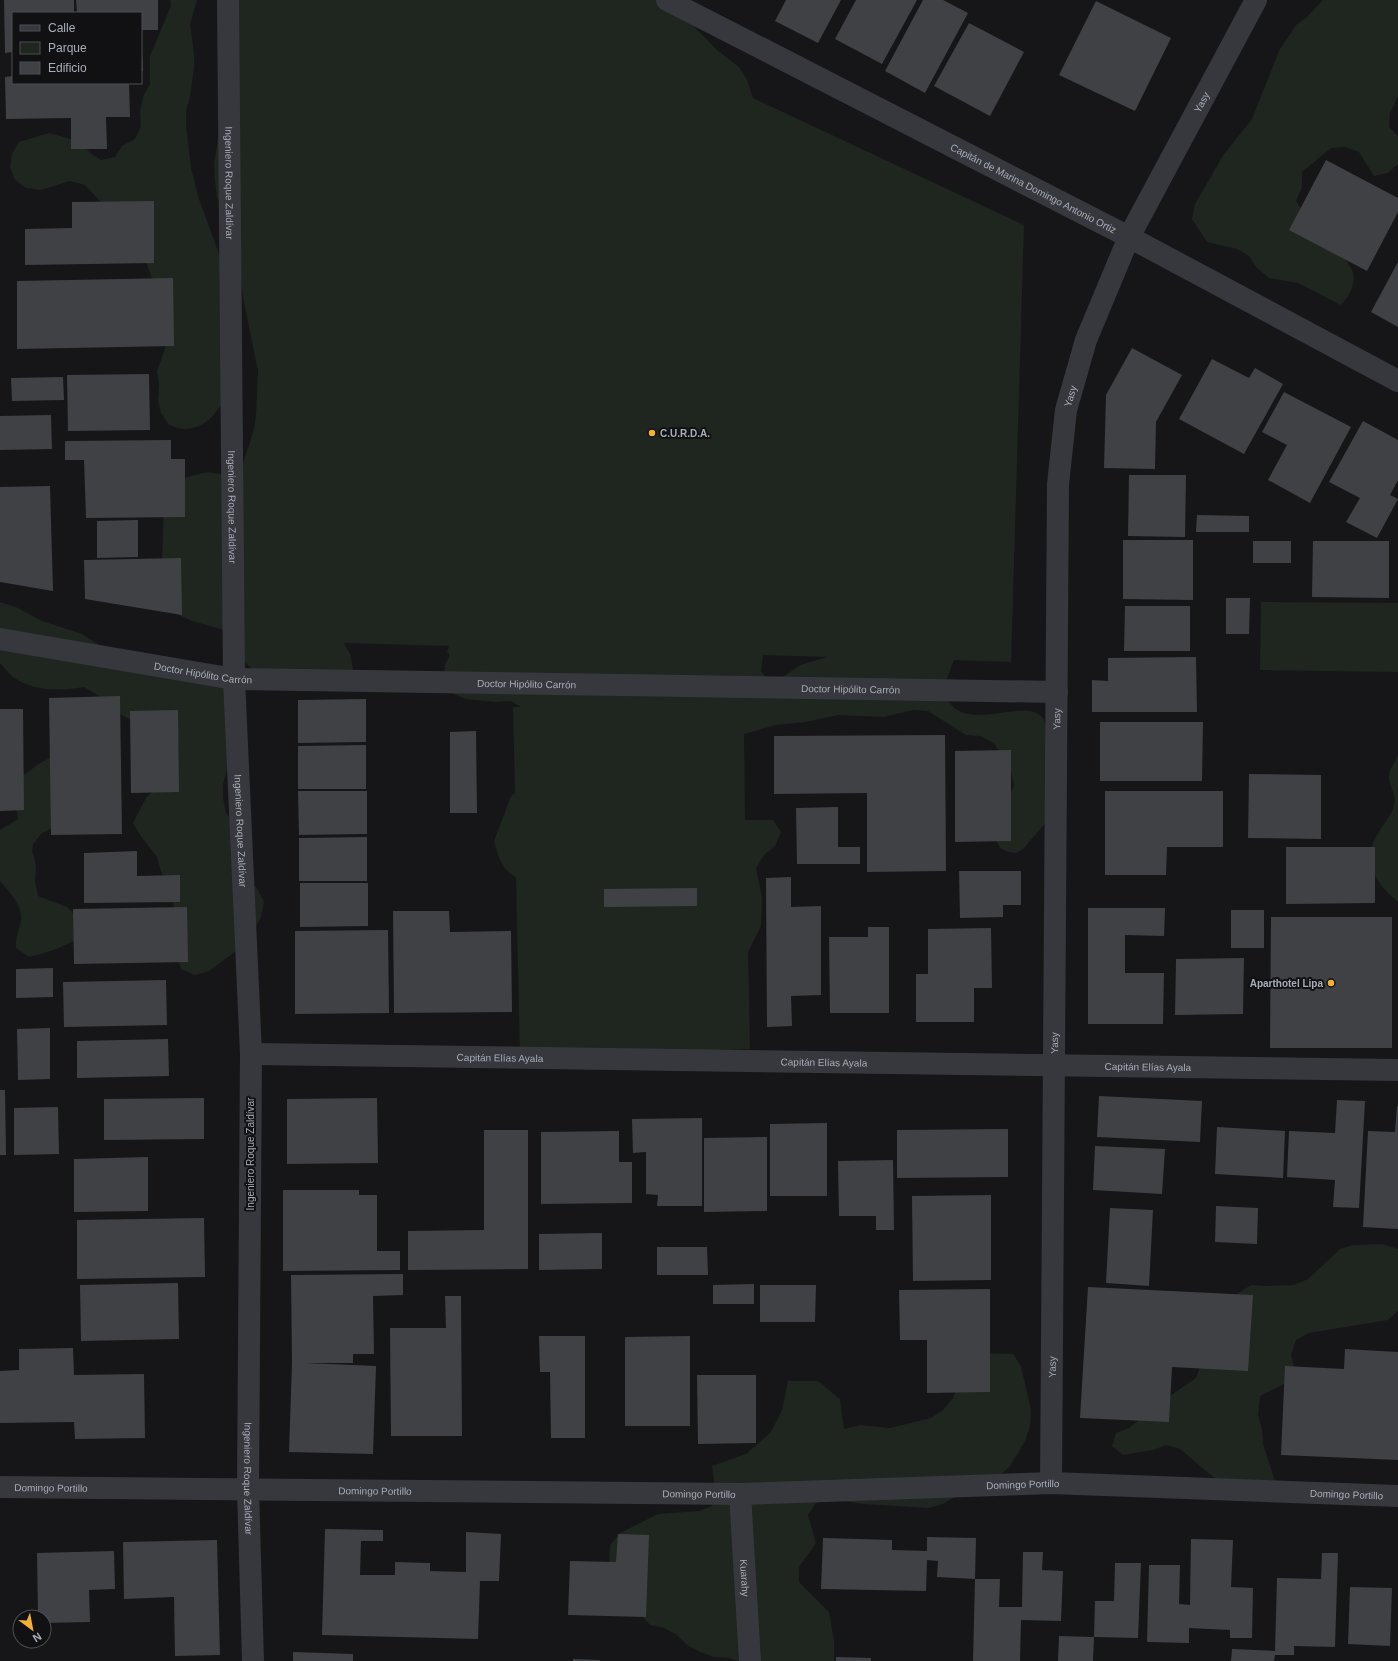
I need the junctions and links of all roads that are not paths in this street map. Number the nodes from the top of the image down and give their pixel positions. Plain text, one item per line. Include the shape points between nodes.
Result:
1 (228, 0) edge
2 (668, 0) edge
3 (1256, 0) edge
4 (1129, 237) junction
5 (1398, 381) edge
6 (0, 639) edge
7 (234, 679) junction
8 (1057, 692) junction
9 (251, 1054) junction
10 (1055, 1066) junction
11 (1398, 1070) edge
12 (1051, 1483) junction
13 (0, 1487) edge
14 (248, 1489) junction
15 (740, 1494) junction
16 (1398, 1496) edge
17 (253, 1661) edge
18 (750, 1661) edge

1 - 7 street, Ingeniero Roque Zaldívar
2 - 4 street, Capitán de Marina Domingo Antonio Ortiz
3 - 4 street, Yasy
4 - 5 street, Capitán de Marina Domingo Antonio Ortiz
4 - 8 street, Yasy via 1086,340 1066,410 1058,484
6 - 7 street, Doctor Hipólito Carrón
7 - 8 street, Doctor Hipólito Carrón
7 - 9 street, Ingeniero Roque Zaldívar
8 - 10 street, Yasy
9 - 10 street, Capitán Elías Ayala
9 - 14 street, Ingeniero Roque Zaldívar
10 - 11 street, Capitán Elías Ayala
10 - 12 street, Yasy
12 - 15 street, Domingo Portillo
12 - 16 street, Domingo Portillo
13 - 14 street, Domingo Portillo
14 - 15 street, Domingo Portillo
14 - 17 street, Ingeniero Roque Zaldívar
15 - 18 street, Kuarahy

